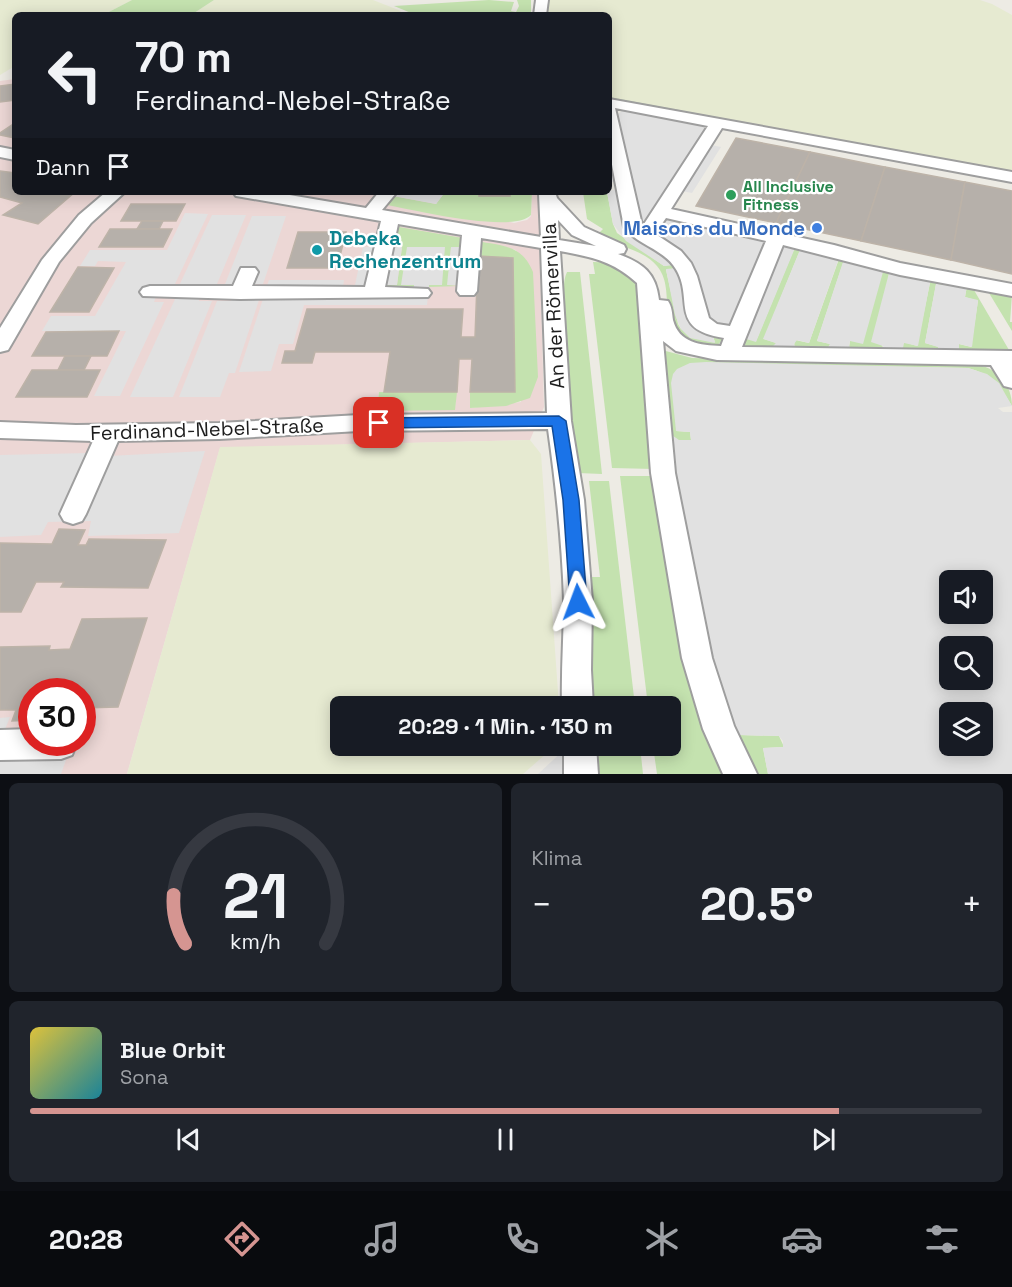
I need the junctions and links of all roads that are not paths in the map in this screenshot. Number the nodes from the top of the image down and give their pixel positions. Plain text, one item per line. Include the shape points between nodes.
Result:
1 (612, 110) edge
2 (612, 120) edge
3 (715, 128) junction
4 (1012, 177) edge
5 (113, 195) edge
6 (260, 195) edge
7 (386, 195) edge
8 (548, 196) edge
9 (661, 212) junction
10 (371, 213) junction
11 (392, 217) junction
12 (472, 230) junction
13 (645, 237) junction
14 (777, 238) junction
15 (551, 244) junction
16 (596, 253) junction
17 (636, 256) junction
18 (248, 273) dead end
19 (1012, 290) edge
20 (467, 291) dead end
21 (150, 292) dead end
22 (240, 293) junction
23 (374, 293) junction
24 (421, 293) dead end
25 (650, 326) junction
26 (3, 335) edge
27 (727, 346) junction
28 (1006, 358) edge
29 (1012, 381) edge
30 (559, 421) junction
31 (2, 433) edge
32 (109, 433) junction
33 (73, 514) dead end
34 (577, 696) edge
35 (0, 745) edge
36 (18, 745) edge
37 (740, 774) edge

1 - 3 street
2 - 13 street via 633,227
3 - 4 street
3 - 9 street
5 - 26 street via 85,219 51,260
6 - 10 street
7 - 10 street
8 - 15 street, An der Römervilla
8 - 17 street via 584,235
9 - 13 street
9 - 14 street
10 - 11 street
11 - 12 street
11 - 23 street
12 - 15 street
12 - 20 street
13 - 27 street via 679,259 687,271 696,314 703,325 717,330
14 - 19 street
14 - 27 street
15 - 16 street
15 - 30 street, An der Römervilla
16 - 17 street
16 - 25 street via 628,264 645,278
17 - 27 street via 657,271 663,324 677,344 689,349
18 - 22 street
21 - 22 street
22 - 23 street
23 - 24 street
25 - 27 street via 663,344 674,350 695,355
25 - 37 street via 663,473 697,658 719,729
27 - 28 street
28 - 29 street
30 - 32 street, Ferdinand-Nebel-Straße via 358,423
30 - 34 street, An der Römervilla via 576,556
31 - 32 street, Ferdinand-Nebel-Straße
32 - 33 street
35 - 36 street

